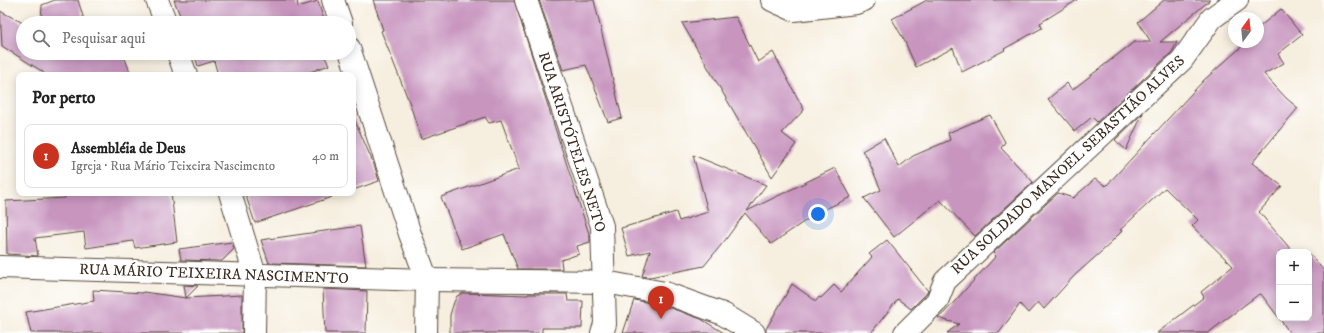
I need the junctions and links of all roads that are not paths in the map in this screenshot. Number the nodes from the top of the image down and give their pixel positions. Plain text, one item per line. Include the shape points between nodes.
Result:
1 (157, 0) edge
2 (333, 0) edge
3 (526, 0) edge
4 (772, 0) edge
5 (864, 0) edge
6 (1237, 0) edge
7 (163, 16) edge
8 (339, 16) edge
9 (181, 60) edge
10 (353, 60) edge
11 (185, 72) edge
12 (231, 196) edge
13 (0, 267) edge
14 (255, 275) junction
15 (427, 280) junction
16 (605, 282) junction
17 (254, 333) edge
18 (426, 333) edge
19 (602, 333) edge
20 (754, 333) edge
21 (905, 333) edge

1 - 7 street
2 - 8 street
3 - 16 street, RUA ARISTÓTELES NETO via 602,226
4 - 5 street via 794,10
6 - 21 street, RUA SOLDADO MANOEL SEBASTIÃO ALVES via 1212,18 1182,60 945,281 937,301
9 - 11 street
10 - 15 street
12 - 14 street
13 - 14 street, RUA MÁRIO TEIXEIRA NASCIMENTO
14 - 15 street, RUA MÁRIO TEIXEIRA NASCIMENTO
14 - 17 street
15 - 16 street, RUA MÁRIO TEIXEIRA NASCIMENTO
15 - 18 street
16 - 19 street, RUA ARISTÓTELES NETO via 605,324
16 - 20 street, RUA MÁRIO TEIXEIRA NASCIMENTO via 665,293 723,314

